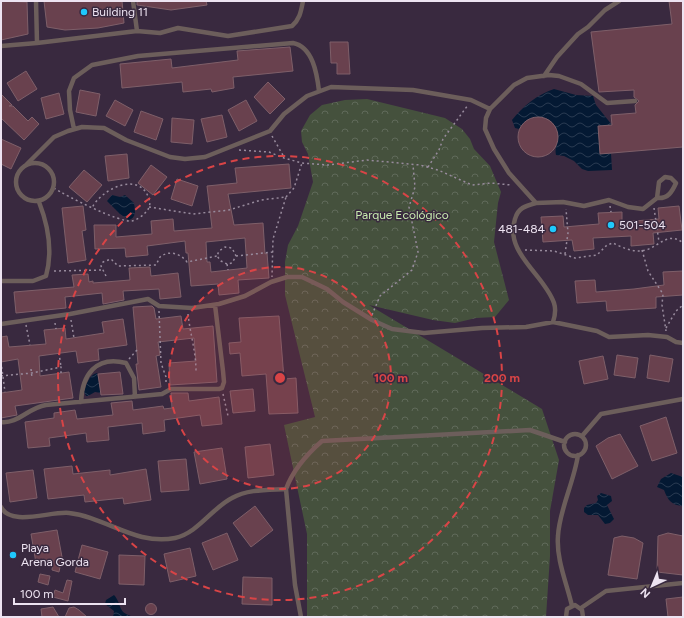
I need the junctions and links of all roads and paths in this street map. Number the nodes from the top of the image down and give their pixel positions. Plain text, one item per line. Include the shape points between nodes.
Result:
1 (36, 1) edge
2 (133, 1) edge
3 (303, 1) edge
4 (619, 1) edge
5 (137, 31) junction
6 (37, 43) junction
7 (1, 46) edge
8 (544, 76) junction
9 (319, 91) junction
10 (471, 100) junction
11 (635, 101) dead end
12 (490, 109) junction
13 (74, 129) junction
14 (270, 131) junction
15 (235, 150) dead end
16 (284, 158) junction
17 (302, 163) junction
18 (26, 165) junction
19 (413, 165) junction
20 (428, 167) junction
21 (517, 182) junction
22 (54, 188) junction
23 (286, 197) junction
24 (655, 200) junction
25 (40, 202) junction
26 (563, 202) junction
27 (536, 203) junction
28 (149, 207) junction
29 (92, 208) junction
30 (659, 242) junction
31 (683, 243) edge
32 (518, 250) junction
33 (642, 250) junction
34 (273, 252) junction
35 (565, 254) junction
36 (217, 256) junction
37 (236, 256) junction
38 (227, 264) junction
39 (102, 270) junction
40 (228, 270) dead end
41 (48, 271) junction
42 (106, 276) dead end
43 (1, 281) edge
44 (269, 284) junction
45 (215, 305) junction
46 (683, 305) edge
47 (159, 306) junction
48 (187, 308) junction
49 (70, 314) junction
50 (372, 320) junction
51 (25, 321) junction
52 (553, 322) junction
53 (1, 324) edge
54 (666, 328) junction
55 (667, 337) junction
56 (74, 338) dead end
57 (683, 343) edge
58 (30, 345) dead end
59 (137, 350) dead end
60 (59, 353) dead end
61 (1, 362) edge
62 (126, 363) junction
63 (61, 367) junction
64 (31, 369) dead end
65 (196, 371) dead end
66 (32, 373) junction
67 (61, 373) dead end
68 (2, 376) edge
69 (32, 378) dead end
70 (222, 388) junction
71 (171, 389) junction
72 (5, 392) dead end
73 (135, 397) junction
74 (683, 399) edge
75 (81, 402) junction
76 (228, 416) dead end
77 (1, 422) edge
78 (582, 436) junction
79 (565, 442) junction
80 (578, 455) junction
81 (286, 489) junction
82 (1, 506) edge
83 (683, 583) edge
84 (572, 606) junction
85 (581, 608) junction
86 (301, 617) edge
87 (566, 617) edge
88 (583, 617) edge

1 - 6 lane
2 - 5 lane
3 - 5 lane via 298,21 292,26 228,36 178,28 160,33
4 - 8 lane via 578,34
5 - 6 lane
6 - 7 lane
8 - 11 lane via 559,76 581,84 607,102
8 - 12 lane via 527,78 514,85
9 - 10 lane via 332,87 413,90
9 - 13 lane via 315,67 299,45 138,56 92,65 74,78 69,91
9 - 14 lane via 293,106
10 - 12 lane
10 - 20 path via 443,139
12 - 21 lane via 485,129 494,149
13 - 14 lane via 104,128 126,140 170,157 185,159 206,157
13 - 18 lane via 54,137
14 - 16 path
15 - 16 path via 269,152
16 - 17 path
17 - 19 path via 328,165 367,160
17 - 23 path via 294,188
18 - 22 lane via 34,163 46,166 54,177
18 - 25 lane via 17,175 18,191 27,200
19 - 20 path
19 - 50 path via 415,187 409,207 418,252 412,270 380,296
20 - 21 path via 472,185 511,185
21 - 27 lane
22 - 25 lane via 50,195
22 - 29 path
23 - 28 path via 261,200 229,210 193,214
23 - 34 path via 273,239
24 - 24 lane via 668,196 673,190 676,183 671,178 665,177 659,182
24 - 26 lane via 643,209 609,200 584,206
24 - 30 path
25 - 41 lane via 49,240 51,260
26 - 27 lane
26 - 35 path via 568,220
27 - 32 lane via 526,205 517,213 513,231
28 - 29 path via 132,221
28 - 29 path via 149,198 143,190 133,184 115,186 108,190
30 - 31 path via 676,238
30 - 33 path
32 - 35 path via 554,251
32 - 52 lane via 555,304
33 - 35 path via 628,250 613,243 597,255 575,258
33 - 54 path via 648,271 663,294
34 - 37 path
34 - 44 path
36 - 37 path via 225,247 232,248
36 - 38 path via 220,261
36 - 39 path via 186,262 183,257 171,253 160,257 156,265 125,266 118,266 111,259 101,266
37 - 38 path via 232,263
38 - 40 path
39 - 41 path
39 - 42 path
41 - 43 lane via 46,276 33,281
44 - 45 lane via 245,296
44 - 50 lane via 287,277 302,277 327,289
45 - 48 lane
45 - 70 lane via 224,382
46 - 54 path via 676,311
47 - 48 lane
47 - 49 lane via 148,299
47 - 71 path via 161,363 166,377 166,387
48 - 65 path via 191,344 196,356
49 - 51 lane
49 - 56 path
50 - 52 lane via 392,329 424,333 526,327
51 - 53 lane
51 - 58 path
52 - 55 lane via 590,329 609,337
54 - 55 path
55 - 57 lane
59 - 62 path
60 - 63 path
61 - 68 path
62 - 73 lane via 134,378
62 - 75 lane via 105,361 95,368 85,377 81,389
63 - 66 path
63 - 67 path
64 - 66 path
66 - 68 path
66 - 69 path
68 - 72 path
70 - 71 lane
70 - 76 path
71 - 73 lane via 162,394
73 - 75 lane
74 - 78 lane via 601,414
75 - 77 lane via 38,406 15,420
78 - 79 lane via 572,434
78 - 80 lane via 586,441 586,448
79 - 80 lane via 567,452
79 - 81 lane via 530,430 322,441 308,453 291,476
80 - 84 lane via 558,535 558,550
81 - 82 lane via 239,494 230,498 186,533 165,539 126,533 93,518 68,513 12,517 4,512
81 - 86 lane via 295,586
83 - 85 lane via 606,591
84 - 85 lane
84 - 87 lane via 567,609
85 - 88 lane

